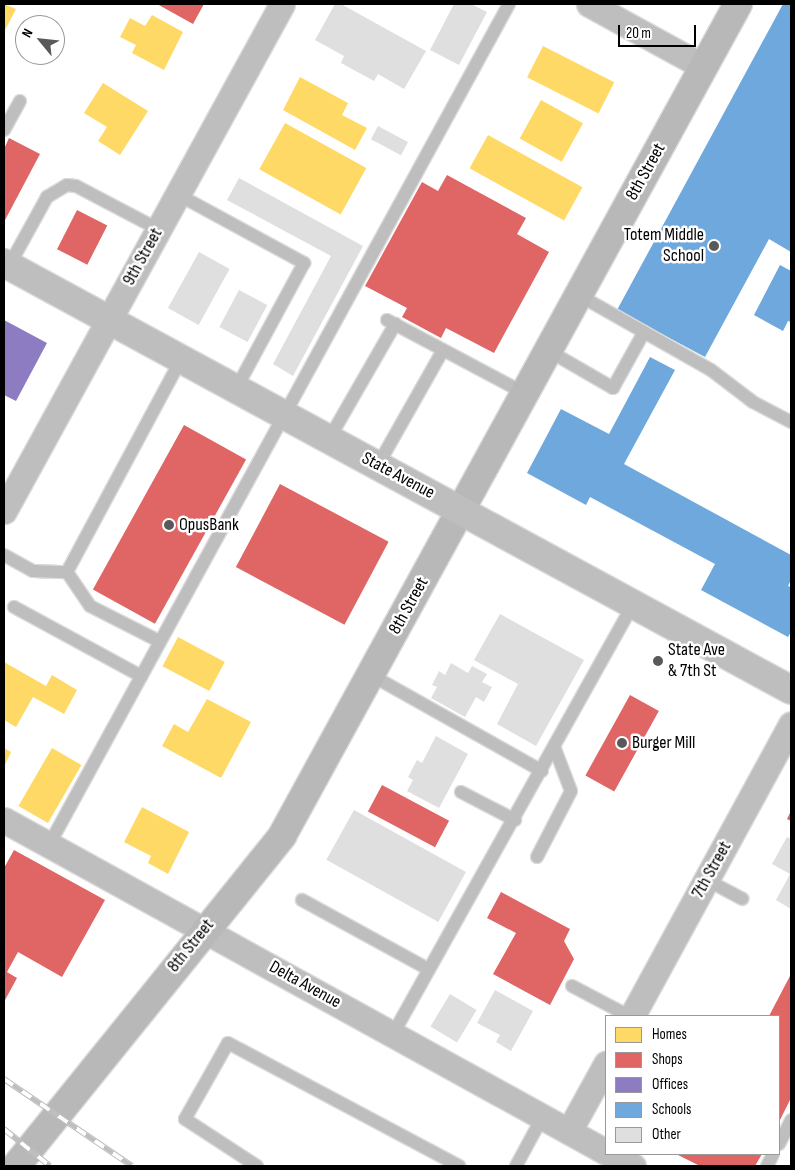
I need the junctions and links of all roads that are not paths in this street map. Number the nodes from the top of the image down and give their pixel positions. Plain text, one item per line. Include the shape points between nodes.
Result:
1 (282, 4) edge
2 (509, 4) edge
3 (589, 4) edge
4 (738, 4) edge
5 (704, 67) junction
6 (20, 101) dead end
7 (4, 130) edge
8 (177, 194) junction
9 (158, 229) junction
10 (6, 265) edge
11 (579, 295) junction
12 (108, 320) junction
13 (644, 332) junction
14 (443, 350) junction
15 (549, 351) junction
16 (181, 359) junction
17 (236, 389) junction
18 (526, 394) junction
19 (283, 414) junction
20 (791, 422) edge
21 (329, 439) junction
22 (378, 465) junction
23 (4, 510) edge
24 (462, 511) junction
25 (4, 555) edge
26 (67, 572) junction
27 (633, 604) junction
28 (14, 607) dead end
29 (160, 641) junction
30 (371, 675) junction
31 (141, 676) junction
32 (791, 690) edge
33 (791, 724) edge
34 (554, 749) junction
35 (542, 771) junction
36 (461, 792) dead end
37 (4, 820) edge
38 (515, 820) junction
39 (49, 845) junction
40 (537, 857) dead end
41 (707, 880) junction
42 (742, 899) dead end
43 (302, 900) dead end
44 (204, 930) junction
45 (428, 969) junction
46 (572, 986) dead end
47 (629, 1015) edge
48 (632, 1015) edge
49 (393, 1034) junction
50 (605, 1066) edge
51 (543, 1116) junction
52 (791, 1120) edge
53 (569, 1131) junction
54 (780, 1142) edge
55 (605, 1151) edge
56 (612, 1155) edge
57 (773, 1155) edge
58 (16, 1166) edge
59 (257, 1166) edge
60 (459, 1166) edge
61 (516, 1166) edge
62 (633, 1166) edge
63 (767, 1166) edge

1 - 8 street, 9th Street
2 - 19 lane
3 - 5 street
4 - 5 street, 8th Street
5 - 11 street, 8th Street
6 - 7 lane
8 - 9 street, 9th Street
8 - 17 lane via 304,263
9 - 10 lane via 83,189 67,185 47,197
9 - 12 street, 9th Street
10 - 12 main road, State Avenue
11 - 13 lane
11 - 15 street, 8th Street
12 - 16 main road, State Avenue
12 - 23 street, 9th Street
13 - 15 lane via 613,388
13 - 20 lane via 711,370 753,402
14 - 18 lane
14 - 21 lane via 391,322
14 - 22 lane
15 - 18 street, 8th Street
16 - 17 main road, State Avenue
16 - 26 lane
17 - 19 main road, State Avenue
18 - 24 street, 8th Street
19 - 21 main road, State Avenue
19 - 29 lane via 259,458 243,472 201,546 188,588
21 - 22 main road, State Avenue
22 - 24 main road, State Avenue
24 - 27 main road, State Avenue
24 - 30 street, 8th Street
25 - 26 lane via 33,571
26 - 29 lane via 90,606
27 - 32 main road, State Avenue
27 - 34 lane
28 - 31 lane
29 - 31 lane
30 - 35 lane
30 - 44 street, 8th Street via 282,836
31 - 39 lane
33 - 41 street, 7th Street
34 - 35 lane
34 - 40 lane via 571,791
35 - 38 lane
36 - 38 lane
37 - 39 street, Delta Avenue
38 - 45 lane
39 - 44 street, Delta Avenue
41 - 42 lane
41 - 48 street, 7th Street
43 - 45 lane
44 - 49 street, Delta Avenue
44 - 58 street, 8th Street
45 - 49 lane
46 - 47 lane
49 - 51 street, Delta Avenue
50 - 53 street
51 - 53 street, Delta Avenue
51 - 61 lane
52 - 54 lane
53 - 55 street, Delta Avenue
56 - 62 street
57 - 63 lane
59 - 60 lane via 185,1119 228,1043

